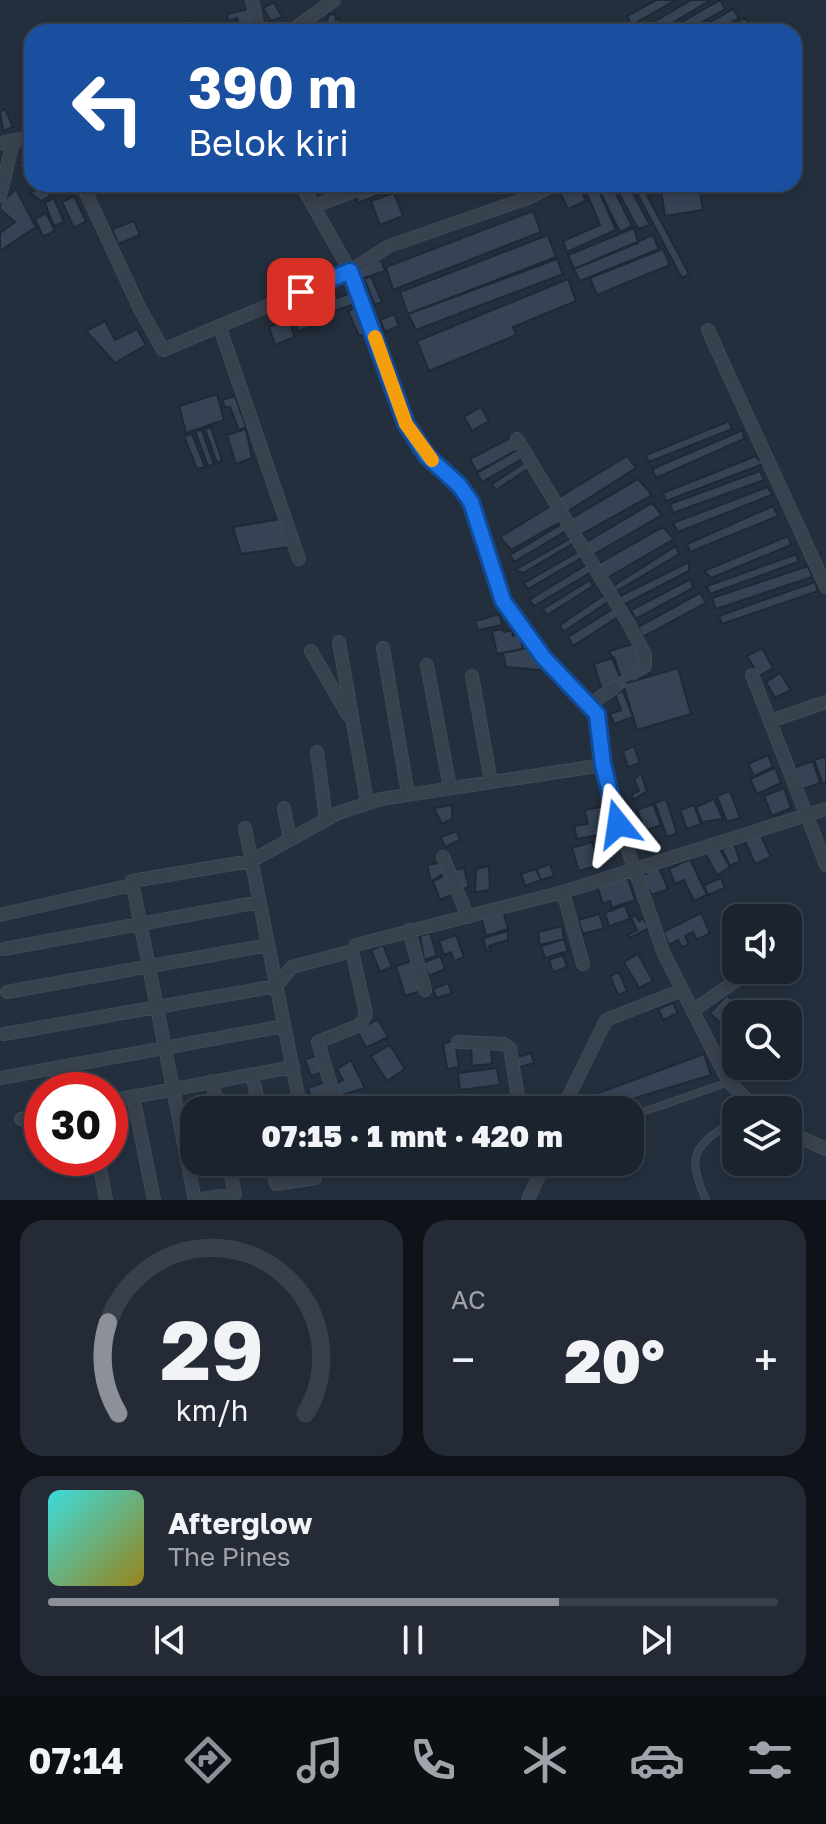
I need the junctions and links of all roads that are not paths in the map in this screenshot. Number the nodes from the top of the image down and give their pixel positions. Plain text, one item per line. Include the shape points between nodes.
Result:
1 (252, 0) edge
2 (334, 0) edge
3 (257, 24) edge
4 (301, 24) edge
5 (6, 142) edge
6 (86, 192) edge
7 (306, 192) edge
8 (352, 192) dead end
9 (540, 192) edge
10 (0, 196) edge
11 (315, 206) junction
12 (350, 271) junction
13 (220, 328) junction
14 (708, 330) dead end
15 (517, 439) dead end
16 (299, 559) dead end
17 (826, 587) edge
18 (339, 642) dead end
19 (383, 648) dead end
20 (311, 651) dead end
21 (427, 665) dead end
22 (645, 666) dead end
23 (752, 675) dead end
24 (472, 676) dead end
25 (615, 687) tunnel mouth
26 (826, 702) edge
27 (589, 705) junction
28 (770, 721) junction
29 (353, 724) junction
30 (317, 752) dead end
31 (603, 765) junction
32 (491, 782) junction
33 (450, 788) junction
34 (408, 794) junction
35 (367, 802) junction
36 (284, 808) dead end
37 (826, 809) edge
38 (805, 816) junction
39 (326, 819) junction
40 (245, 828) dead end
41 (290, 840) junction
42 (443, 857) dead end
43 (251, 861) junction
44 (826, 865) edge
45 (632, 869) junction
46 (132, 885) junction
47 (563, 892) junction
48 (259, 902) junction
49 (0, 915) edge
50 (468, 917) junction
51 (140, 922) junction
52 (409, 930) junction
53 (268, 945) junction
54 (4, 949) dead end
55 (352, 951) junction
56 (148, 964) junction
57 (583, 964) dead end
58 (732, 984) edge
59 (276, 986) junction
60 (425, 990) dead end
61 (682, 990) junction
62 (7, 992) dead end
63 (156, 1005) junction
64 (692, 1011) junction
65 (284, 1026) junction
66 (4, 1034) dead end
67 (458, 1042) dead end
68 (164, 1046) junction
69 (293, 1067) junction
70 (252, 1074) junction
71 (0, 1078) edge
72 (212, 1081) junction
73 (729, 1082) junction
74 (173, 1088) junction
75 (334, 1095) dead end
76 (133, 1096) junction
77 (215, 1096) edge
78 (257, 1096) edge
79 (298, 1096) edge
80 (517, 1096) edge
81 (569, 1096) edge
82 (739, 1096) edge
83 (128, 1097) edge
84 (644, 1112) edge
85 (24, 1118) edge
86 (21, 1119) dead end
87 (722, 1128) edge
88 (802, 1138) edge
89 (826, 1149) edge
90 (101, 1176) edge
91 (231, 1176) edge
92 (274, 1176) edge
93 (315, 1176) edge
94 (539, 1176) edge
95 (106, 1200) edge
96 (154, 1200) edge
97 (198, 1200) edge
98 (528, 1200) edge
99 (706, 1200) edge

1 - 3 street
2 - 4 street
5 - 10 street
6 - 13 street via 161,349
7 - 11 street
8 - 11 street
9 - 12 street via 389,246
11 - 12 street
12 - 13 street
12 - 27 street via 398,407 427,456 471,502 503,601 530,642
13 - 16 street
14 - 17 street
15 - 22 street via 630,626
18 - 29 street
19 - 34 street
20 - 29 street
21 - 33 street
23 - 28 street
24 - 32 street
25 - 27 street
26 - 28 street
27 - 31 street via 600,724
28 - 38 street
29 - 35 street
30 - 39 street
31 - 32 street
31 - 45 street
32 - 33 street
33 - 34 street
34 - 35 street
35 - 39 street
36 - 41 street
37 - 38 street
38 - 44 street
38 - 45 street
39 - 41 street
40 - 43 street
41 - 43 street
42 - 50 street
43 - 46 street
43 - 48 street
45 - 47 street
45 - 61 street
46 - 49 street
46 - 51 street
47 - 50 street
47 - 57 street
48 - 51 street
48 - 53 street
50 - 52 street
51 - 54 street
51 - 56 street
52 - 55 street via 362,941
52 - 60 street
53 - 56 street
53 - 59 street
55 - 59 street via 292,967
55 - 75 street via 368,1009 360,1025 318,1042
56 - 62 street
56 - 63 street
58 - 64 street
59 - 63 street
59 - 65 street
61 - 64 street
61 - 81 street via 606,1020
63 - 66 street
63 - 68 street
64 - 73 street
65 - 68 street
65 - 69 street
67 - 80 street via 508,1047
68 - 71 street
68 - 74 street
69 - 70 street
69 - 79 street
70 - 72 street
70 - 78 street
72 - 74 street
72 - 77 street
73 - 82 street
73 - 84 lane
74 - 76 street
74 - 97 street
76 - 83 street
76 - 96 street
85 - 86 street
87 - 99 lane via 696,1150 694,1162
88 - 89 street
90 - 95 street
91 - 97 street via 235,1194
92 - 93 street via 276,1184
94 - 98 street

